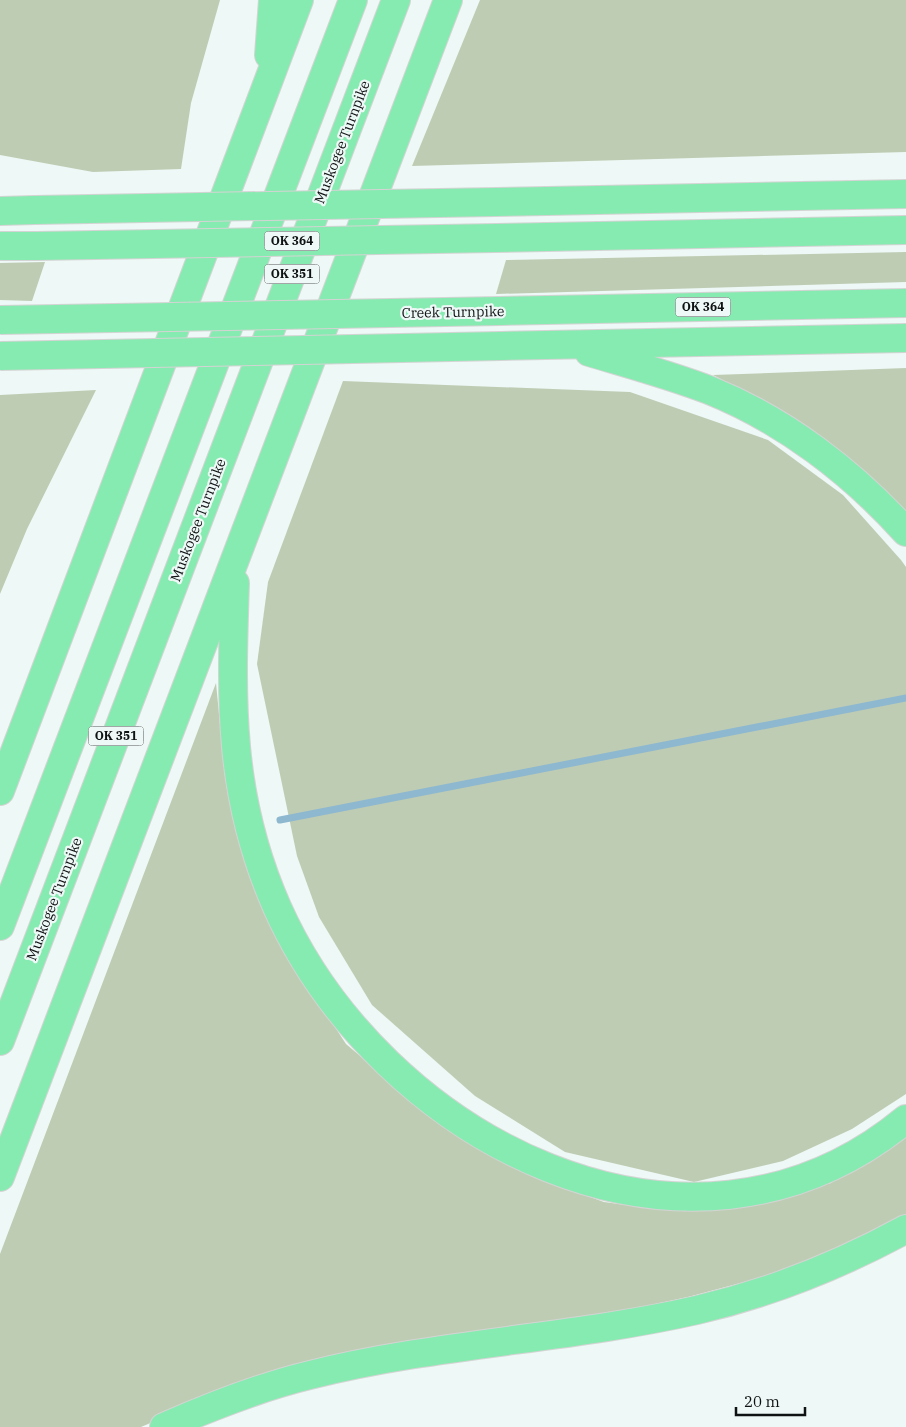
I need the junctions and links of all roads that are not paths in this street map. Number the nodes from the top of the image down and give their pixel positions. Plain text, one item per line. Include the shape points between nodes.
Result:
1 (273, 0) edge
2 (299, 0) edge
3 (353, 0) edge
4 (396, 0) edge
5 (448, 0) edge
6 (267, 84) junction
7 (906, 194) edge
8 (0, 211) edge
9 (906, 230) edge
10 (0, 246) edge
11 (906, 303) edge
12 (0, 320) edge
13 (906, 338) edge
14 (568, 345) junction
15 (0, 356) edge
16 (906, 532) edge
17 (235, 562) junction
18 (0, 791) edge
19 (0, 926) edge
20 (0, 1041) edge
21 (906, 1118) edge
22 (0, 1177) edge
23 (906, 1229) edge
24 (164, 1427) edge

1 - 6 highway
2 - 6 highway
3 - 19 highway, OK 351
4 - 20 highway, Muskogee Turnpike / OK 351
5 - 17 highway
6 - 18 highway
7 - 8 highway, bridge
9 - 10 highway, OK 364, bridge
11 - 12 highway, Creek Turnpike / OK 364, bridge
13 - 14 highway
14 - 15 highway, bridge
14 - 16 highway via 709,390 752,411 840,469
17 - 21 highway via 231,681 234,744 245,809 263,871 290,934 325,992 374,1050 429,1098 482,1136 550,1169 609,1188 670,1196 733,1193 803,1178 848,1158
17 - 22 highway
23 - 24 highway via 827,1268 734,1300 660,1318 350,1366 265,1388

